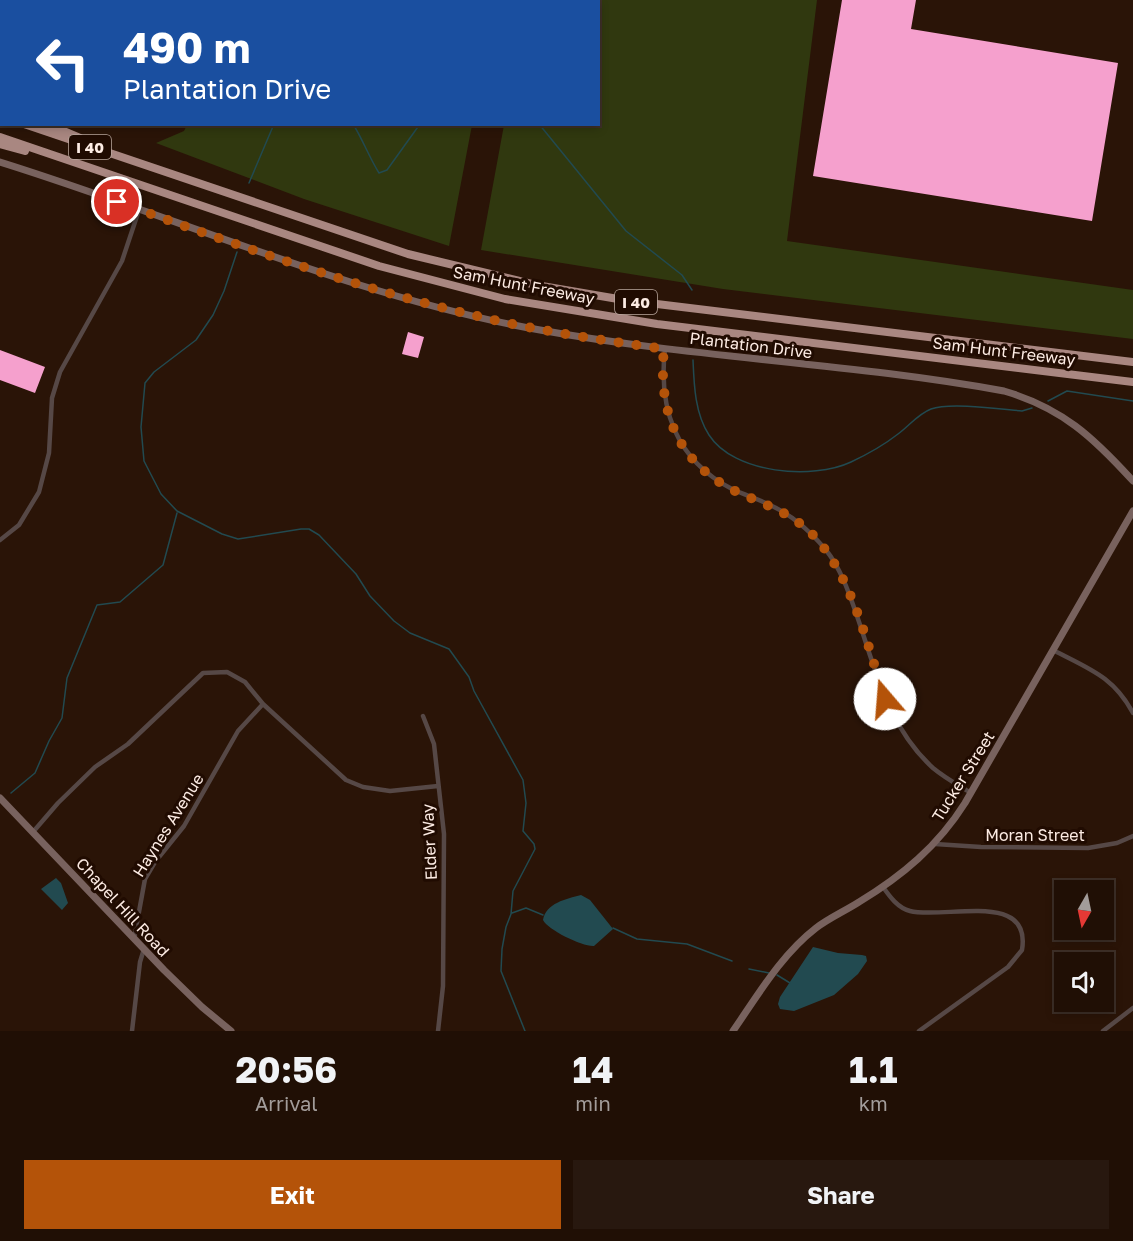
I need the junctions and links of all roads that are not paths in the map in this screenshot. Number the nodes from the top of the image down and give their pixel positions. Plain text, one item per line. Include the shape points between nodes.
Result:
1 (30, 126) edge
2 (52, 126) edge
3 (0, 137) edge
4 (0, 144) edge
5 (0, 162) edge
6 (155, 169) junction
7 (196, 204) junction
8 (139, 210) junction
9 (664, 349) junction
10 (1133, 362) edge
11 (1133, 382) edge
12 (1133, 481) edge
13 (1133, 511) edge
14 (0, 540) edge
15 (1053, 650) junction
16 (262, 704) junction
17 (1133, 713) edge
18 (423, 716) dead end
19 (438, 786) junction
20 (971, 793) junction
21 (0, 798) edge
22 (33, 832) junction
23 (1133, 836) edge
24 (935, 844) junction
25 (883, 887) junction
26 (134, 939) junction
27 (144, 950) junction
28 (1133, 1008) edge
29 (132, 1031) edge
30 (231, 1031) edge
31 (438, 1031) edge
32 (733, 1031) edge
33 (919, 1031) edge
34 (1103, 1031) edge

1 - 6 highway, Sam Hunt Freeway / I 40
2 - 6 highway
3 - 7 highway, Sam Hunt Freeway / I 40
4 - 7 highway
5 - 8 street, Plantation Drive
6 - 10 highway, Sam Hunt Freeway / I 40 via 408,254 536,285 624,300
7 - 11 highway, Sam Hunt Freeway / I 40 via 379,266 460,289 542,306 668,326
8 - 9 street, Plantation Drive via 354,282 466,314
8 - 14 street via 122,261 60,372 52,398 49,453 39,492 19,525
9 - 12 street, Plantation Drive via 953,383 1020,396 1054,410 1086,432
9 - 20 street via 662,388 679,441 702,470 785,513 828,553 847,587 885,699 899,727 934,769
13 - 15 street, Tucker Street
15 - 17 street via 1110,682 1122,693
15 - 20 street, Tucker Street
16 - 19 street, Elder Way via 346,780 390,791
16 - 22 street, Elder Way via 245,682 227,672 203,673 129,744 95,767
16 - 26 street, Haynes Avenue via 238,731 184,826 155,862 146,879
18 - 19 street via 434,744
19 - 31 street, Elder Way via 444,866 443,986
20 - 24 street, Tucker Street
21 - 22 street, Chapel Hill Road
22 - 26 street, Chapel Hill Road
23 - 24 street, Moran Street via 1088,848
24 - 25 street, Tucker Street
25 - 32 street, Tucker Street via 798,943
25 - 33 street via 908,911 1002,912 1017,922 1022,932 1022,950 1008,968
26 - 27 street, Chapel Hill Road
27 - 29 street
27 - 30 street, Chapel Hill Road
28 - 34 street

